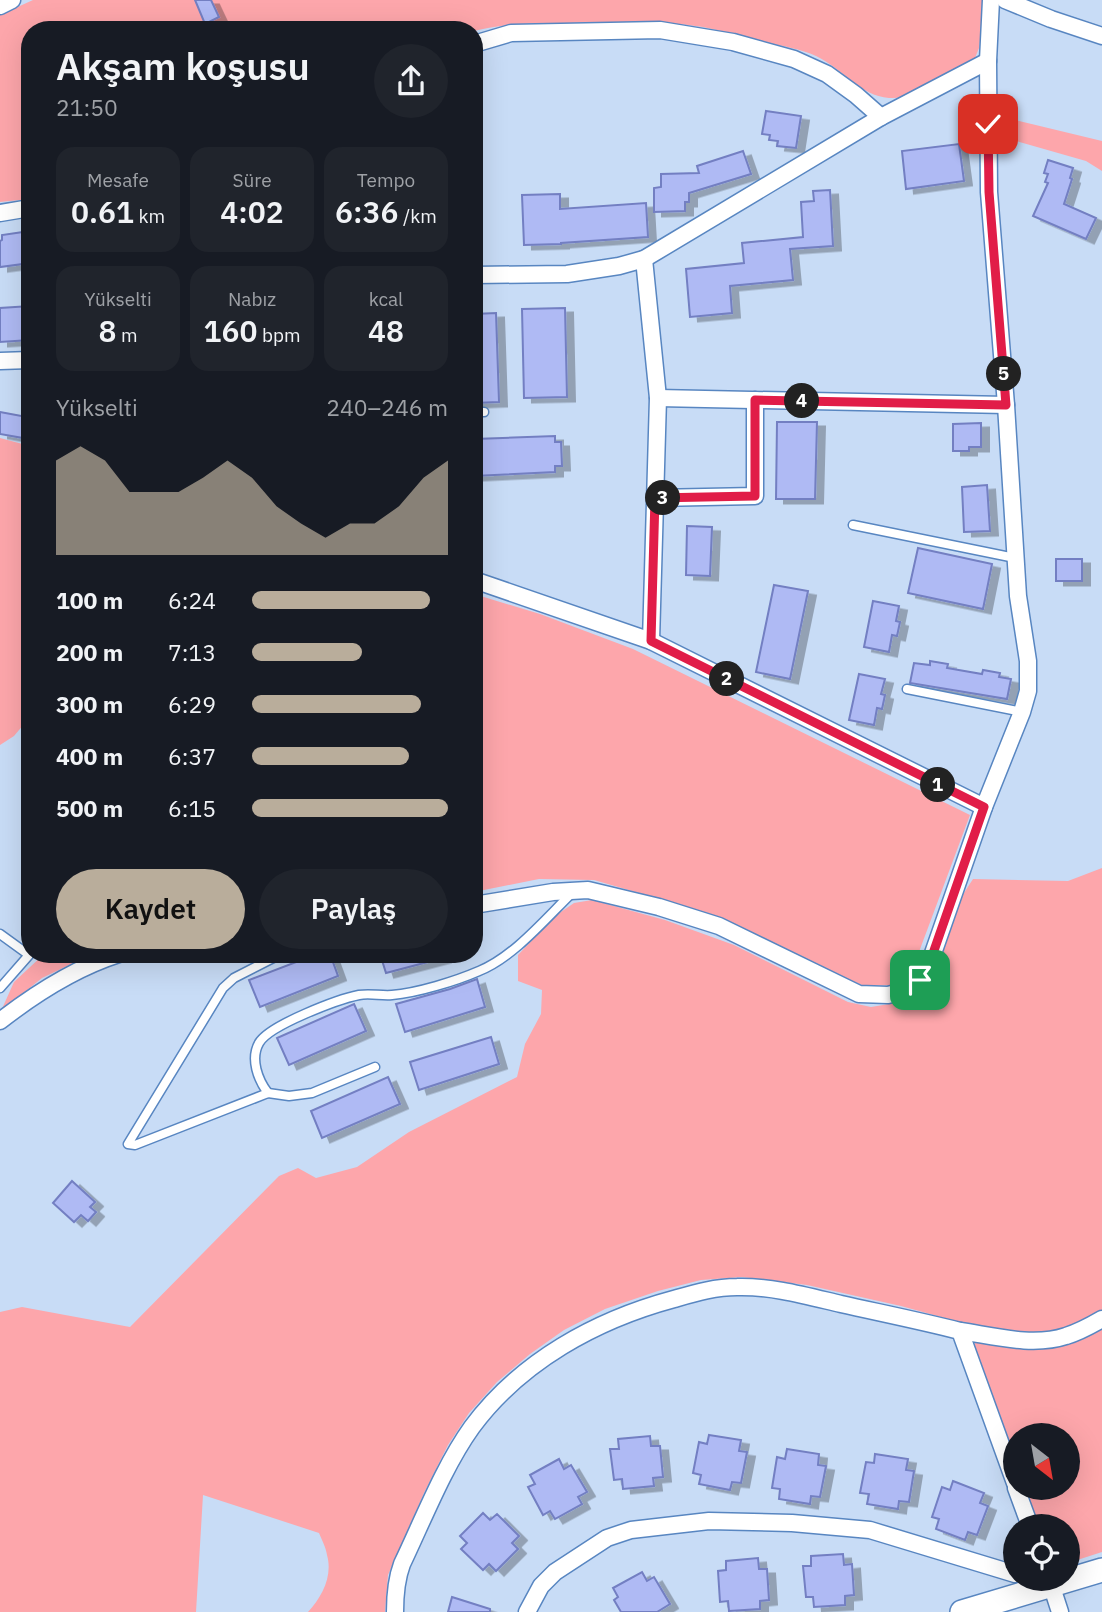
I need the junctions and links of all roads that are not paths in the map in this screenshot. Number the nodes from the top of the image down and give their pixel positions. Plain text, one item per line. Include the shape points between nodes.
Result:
1 (12, 0) edge
2 (990, 0) edge
3 (1005, 0) edge
4 (0, 6) edge
5 (1039, 7) edge
6 (1102, 36) edge
7 (483, 41) edge
8 (988, 61) junction
9 (881, 117) junction
10 (21, 210) edge
11 (0, 213) edge
12 (644, 259) junction
13 (483, 275) edge
14 (21, 360) edge
15 (0, 361) edge
16 (658, 397) junction
17 (755, 400) junction
18 (1006, 405) junction
19 (655, 498) junction
20 (853, 525) dead end
21 (1015, 558) junction
22 (483, 583) edge
23 (651, 641) junction
24 (907, 689) dead end
25 (1022, 712) junction
26 (984, 807) junction
27 (575, 891) junction
28 (483, 904) edge
29 (0, 934) edge
30 (21, 949) edge
31 (22, 963) edge
32 (96, 963) edge
33 (263, 963) edge
34 (0, 988) edge
35 (0, 1021) edge
36 (375, 1067) dead end
37 (268, 1093) junction
38 (1102, 1319) edge
39 (960, 1331) junction
40 (1003, 1449) edge
41 (1003, 1570) edge
42 (1102, 1570) edge
43 (1080, 1575) edge
44 (1024, 1591) edge
45 (1053, 1591) edge
46 (395, 1612) edge
47 (527, 1612) edge
48 (962, 1612) edge
49 (1060, 1612) edge

1 - 4 street
2 - 8 street
3 - 5 street
5 - 6 street
7 - 9 street via 511,33 660,30 733,42 794,59 827,74
8 - 9 street
8 - 18 street via 989,192
9 - 12 street
10 - 11 street
12 - 13 street via 567,274
12 - 16 street
14 - 15 street
16 - 17 street
16 - 19 street
17 - 18 street
17 - 19 street via 755,496
18 - 21 street
19 - 23 street
20 - 21 lane
21 - 25 street via 1028,661 1028,691
22 - 23 street
23 - 26 street
24 - 25 lane
25 - 26 street
26 - 27 street via 930,962 920,980 888,995 859,994 719,926 611,895
27 - 28 street
27 - 37 lane via 507,956 478,972 391,996 363,994 342,999 269,1033 256,1053 256,1069
29 - 30 lane
31 - 34 lane
32 - 35 street via 59,981
33 - 37 lane via 223,988 128,1144
36 - 37 lane via 312,1093
38 - 39 street via 1074,1334 1048,1340
39 - 40 street
39 - 46 street via 788,1292 736,1287 662,1302 584,1333 517,1379 472,1427 402,1564
41 - 47 street via 870,1530 709,1521 631,1530 607,1538 555,1572
42 - 43 street
44 - 48 street
45 - 49 street

